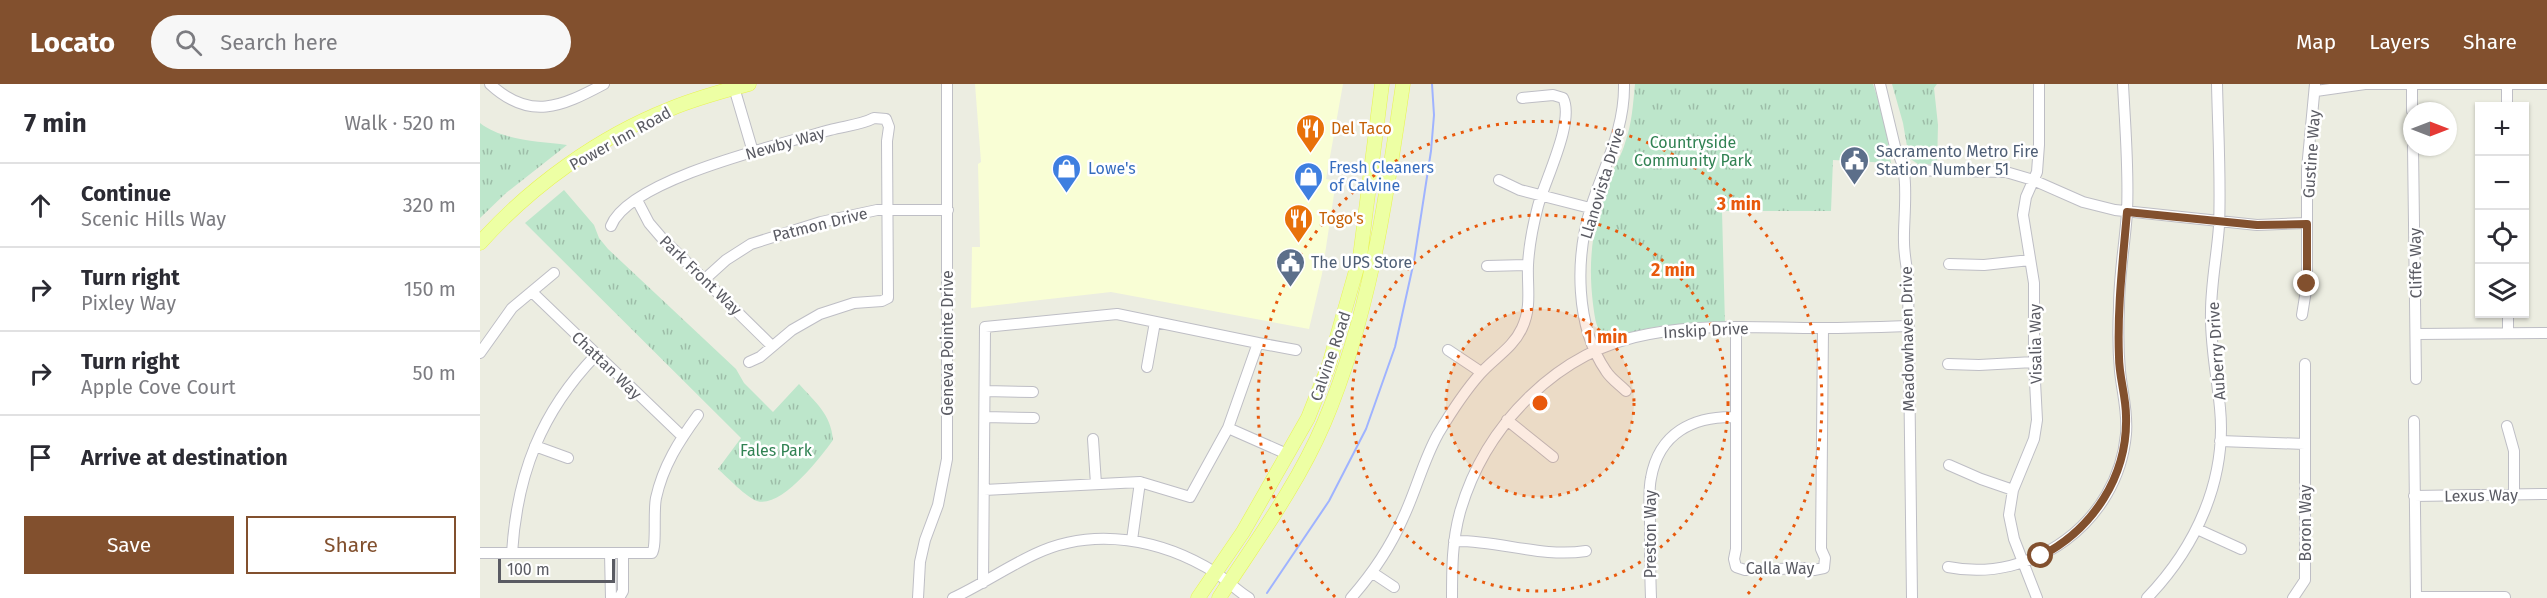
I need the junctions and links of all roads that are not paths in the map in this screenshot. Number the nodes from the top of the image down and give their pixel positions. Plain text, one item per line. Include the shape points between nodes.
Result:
1 (490, 84) edge
2 (604, 84) edge
3 (749, 84) edge
4 (947, 84) edge
5 (1382, 84) edge
6 (1403, 84) edge
7 (1624, 84) edge
8 (1880, 84) edge
9 (2039, 84) edge
10 (2124, 84) edge
11 (2217, 84) edge
12 (2365, 84) edge
13 (2507, 84) edge
14 (2547, 84) edge
15 (2412, 85) edge
16 (734, 86) edge
17 (2316, 87) edge
18 (1522, 98) dead end
19 (2412, 102) edge
20 (2507, 102) edge
21 (753, 152) junction
22 (2413, 156) edge
23 (1902, 170) junction
24 (1499, 180) dead end
25 (2033, 180) junction
26 (1541, 195) junction
27 (637, 200) junction
28 (1590, 208) junction
29 (887, 210) junction
30 (948, 210) junction
31 (2127, 212) junction
32 (2219, 220) junction
33 (2307, 224) junction
34 (611, 226) dead end
35 (480, 243) edge
36 (2030, 260) junction
37 (1950, 264) dead end
38 (1528, 265) junction
39 (1487, 266) dead end
40 (554, 273) dead end
41 (705, 279) junction
42 (532, 292) junction
43 (2302, 315) dead end
44 (2508, 318) edge
45 (1155, 322) junction
46 (1908, 326) junction
47 (1736, 327) junction
48 (1823, 328) junction
49 (2508, 333) junction
50 (2547, 333) edge
51 (2417, 334) junction
52 (1258, 343) junction
53 (772, 346) junction
54 (1296, 350) dead end
55 (1448, 350) dead end
56 (1597, 351) junction
57 (480, 353) edge
58 (596, 355) junction
59 (749, 362) dead end
60 (2034, 362) junction
61 (1948, 364) dead end
62 (2305, 364) dead end
63 (1147, 367) dead end
64 (1481, 372) junction
65 (2416, 379) dead end
66 (1626, 390) dead end
67 (985, 391) junction
68 (1033, 392) dead end
69 (698, 415) dead end
70 (985, 417) junction
71 (1735, 417) junction
72 (1034, 418) dead end
73 (1508, 420) junction
74 (2415, 421) dead end
75 (2507, 426) dead end
76 (1228, 428) junction
77 (683, 437) junction
78 (1093, 439) dead end
79 (2220, 441) junction
80 (2305, 444) junction
81 (535, 446) junction
82 (1287, 454) junction
83 (1553, 457) dead end
84 (568, 458) dead end
85 (1949, 465) dead end
86 (1140, 483) junction
87 (1096, 484) junction
88 (984, 490) junction
89 (2013, 490) junction
90 (2547, 494) edge
91 (2514, 495) junction
92 (2414, 496) junction
93 (2197, 529) junction
94 (1132, 540) junction
95 (1454, 541) junction
96 (2241, 549) dead end
97 (1586, 551) dead end
98 (480, 553) edge
99 (512, 553) junction
100 (610, 553) junction
101 (623, 553) junction
102 (2023, 563) junction
103 (1948, 567) dead end
104 (1215, 572) junction
105 (1373, 573) junction
106 (1229, 582) junction
107 (983, 583) junction
108 (1394, 587) dead end
109 (1247, 597) edge
110 (2505, 597) edge
111 (611, 598) edge
112 (619, 598) edge
113 (918, 598) edge
114 (953, 598) edge
115 (1198, 598) edge
116 (1219, 598) edge
117 (1351, 598) edge
118 (1452, 598) edge
119 (1651, 598) edge
120 (1912, 598) edge
121 (2037, 598) edge
122 (2147, 598) edge
123 (2293, 598) edge
124 (2416, 598) edge

1 - 2 street via 513,102 546,107 571,102
3 - 16 main road, Power Inn Road
4 - 30 street, Geneva Pointe Drive
5 - 82 main road, Calvine Road via 1360,257 1329,365 1308,418
6 - 106 main road, Calvine Road via 1377,249 1351,354 1308,456 1271,521
7 - 28 street, Llanovista Drive via 1619,129
8 - 23 street, Meadowhaven Drive
9 - 25 street, Visalia Way via 2039,145
10 - 31 street
11 - 32 street, Auberry Drive
12 - 15 street
12 - 17 street
13 - 14 street
13 - 15 street
13 - 20 street
15 - 19 street
16 - 21 street
16 - 35 main road, Power Inn Road via 670,109 585,154 522,201
17 - 33 street, Gustine Way via 2307,169
18 - 26 street via 1553,95 1563,98 1566,105 1564,129
21 - 27 street, Newby Way via 699,169
21 - 29 street, Newby Way via 883,118 889,127
22 - 51 street, Cliffe Way
23 - 25 street via 1989,170
23 - 46 street, Meadowhaven Drive
24 - 26 street
25 - 31 street via 2082,202
25 - 36 street, Visalia Way via 2023,215
26 - 28 street
26 - 38 street
27 - 34 street, Newby Way via 616,215
27 - 41 street, Park Front Way via 661,237
28 - 56 street, Llanovista Drive via 1581,256 1581,283 1584,320
29 - 30 street, Patmon Drive
29 - 41 street, Patmon Drive via 863,212 760,240 734,254
29 - 53 street via 887,299 854,303 820,314
30 - 113 street, Geneva Pointe Drive via 947,459 938,505 922,551
31 - 32 street
31 - 102 street via 2119,305 2119,358 2126,424 2120,465 2107,494 2083,526 2050,551
32 - 33 street via 2257,225
32 - 79 street, Auberry Drive via 2211,323
33 - 43 street, Gustine Way via 2307,284
36 - 37 street
36 - 60 street, Visalia Way via 2034,283
38 - 39 street
38 - 64 street via 1529,307 1523,327 1510,346
40 - 42 street
41 - 53 street, Park Front Way
42 - 57 street via 512,308
42 - 58 street, Chattan Way
44 - 49 street
45 - 52 street
45 - 63 street
45 - 67 street via 1117,314 985,327
46 - 48 street, Inskip Drive
46 - 120 street, Meadowhaven Drive
47 - 48 street, Inskip Drive
47 - 56 street, Inskip Drive via 1646,334
47 - 71 street, Calla Way
48 - 71 street, Calla Way via 1824,568 1736,567
49 - 50 street
49 - 51 street
51 - 65 street, Cliffe Way
52 - 54 street
52 - 76 street
53 - 59 street
55 - 64 street
56 - 66 street, Llanovista Drive via 1605,370
56 - 73 street, Inskip Drive via 1546,382
58 - 77 street, Chattan Way
58 - 81 street via 559,400
60 - 61 street
60 - 89 street, Visalia Way via 2036,429
62 - 80 street, Boron Way
64 - 105 street via 1438,434 1402,521
67 - 68 street
67 - 70 street
69 - 77 street
70 - 72 street
70 - 88 street
71 - 119 street, Preston Way via 1694,422 1675,434 1658,455 1650,481
73 - 83 street
73 - 95 street, Inskip Drive via 1475,471
74 - 92 street
75 - 91 street via 2514,451
76 - 82 street
76 - 86 street via 1190,497
77 - 101 street via 668,462 657,495 653,513 654,551
78 - 87 street
79 - 80 street
79 - 93 street, Auberry Drive via 2212,490
80 - 123 street, Boron Way via 2305,580
81 - 84 street
81 - 99 street via 518,500
82 - 104 main road, Calvine Road via 1243,532
85 - 89 street
86 - 87 street
86 - 94 street
87 - 88 street
88 - 107 street
89 - 102 street, Visalia Way via 2010,523
90 - 91 street, Lexus Way
91 - 92 street, Lexus Way
92 - 124 street
93 - 96 street
93 - 122 street, Auberry Drive via 2172,569
94 - 104 street via 1160,546
94 - 107 street via 1101,538 1048,549
95 - 97 street via 1530,552
95 - 118 street, Inskip Drive
98 - 99 street
99 - 100 street
100 - 101 street
100 - 111 street
101 - 112 street via 623,591
102 - 103 street via 1983,571
102 - 121 street, Visalia Way
104 - 106 street
104 - 115 main road, Calvine Road
105 - 108 street
105 - 117 street
106 - 109 street
106 - 116 main road, Calvine Road
107 - 114 street
110 - 124 street

